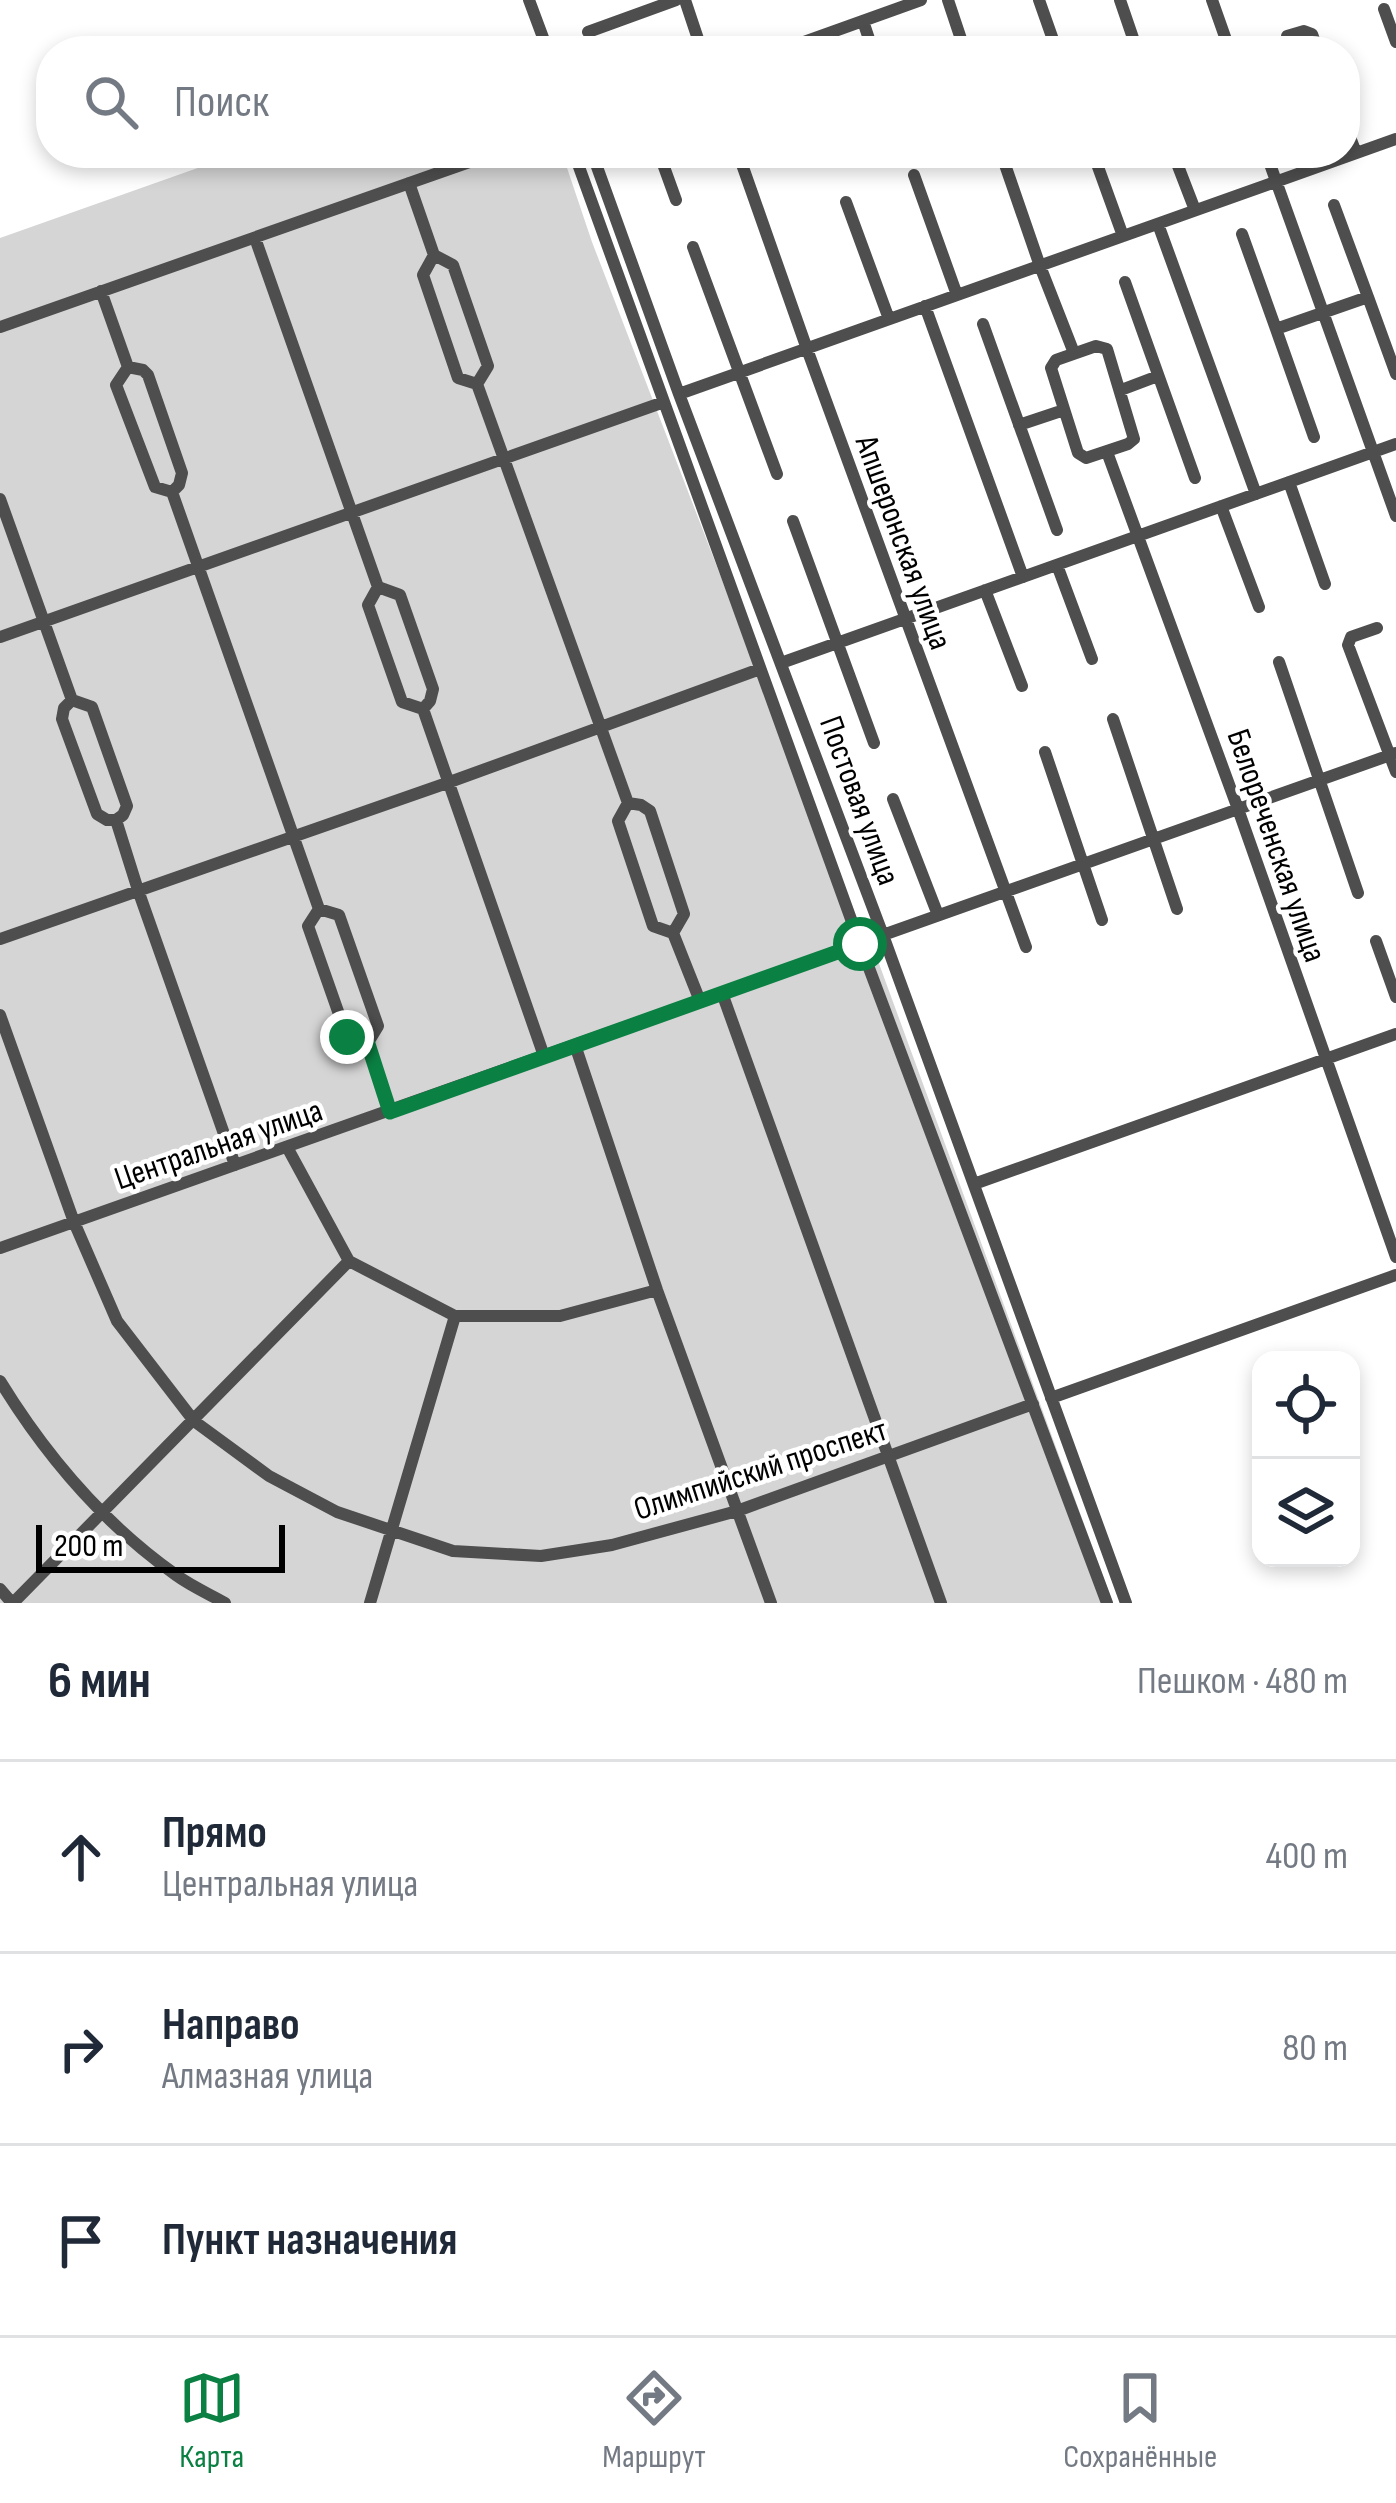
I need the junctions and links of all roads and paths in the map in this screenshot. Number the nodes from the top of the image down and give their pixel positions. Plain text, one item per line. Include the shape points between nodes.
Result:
1 (529, 0) edge
2 (681, 0) edge
3 (922, 0) edge
4 (948, 0) edge
5 (1039, 0) edge
6 (1120, 0) edge
7 (1213, 0) edge
8 (1384, 9) dead end
9 (863, 21) junction
10 (588, 32) dead end
11 (542, 36) edge
12 (696, 36) edge
13 (824, 36) edge
14 (868, 36) edge
15 (960, 36) edge
16 (1052, 36) edge
17 (1132, 36) edge
18 (1225, 36) edge
19 (1287, 36) dead end
20 (1313, 36) edge
21 (1396, 42) edge
22 (1395, 143) edge
23 (1360, 152) edge
24 (452, 168) edge
25 (579, 168) edge
26 (597, 168) edge
27 (664, 168) edge
28 (743, 168) edge
29 (1006, 168) edge
30 (1099, 168) edge
31 (1179, 168) edge
32 (1271, 168) edge
33 (1315, 168) edge
34 (914, 175) dead end
35 (1276, 182) junction
36 (409, 183) junction
37 (676, 200) dead end
38 (846, 202) dead end
39 (1334, 205) dead end
40 (1195, 211) junction
41 (1158, 224) junction
42 (1242, 234) dead end
43 (1124, 236) junction
44 (255, 238) junction
45 (693, 248) dead end
46 (434, 255) junction
47 (1040, 266) junction
48 (1125, 282) dead end
49 (101, 291) junction
50 (957, 295) junction
51 (1368, 297) junction
52 (925, 307) junction
53 (1322, 313) junction
54 (889, 320) junction
55 (983, 324) dead end
56 (0, 328) edge
57 (1276, 329) junction
58 (806, 349) junction
59 (1074, 353) junction
60 (128, 367) junction
61 (740, 372) junction
62 (1396, 374) edge
63 (1158, 376) junction
64 (477, 384) junction
65 (1121, 390) junction
66 (679, 394) junction
67 (664, 402) junction
68 (1064, 410) junction
69 (1019, 425) junction
70 (1314, 437) dead end
71 (1396, 444) edge
72 (1107, 452) junction
73 (1373, 452) junction
74 (504, 457) junction
75 (777, 474) dead end
76 (1195, 478) dead end
77 (1289, 482) junction
78 (172, 492) junction
79 (1256, 494) junction
80 (0, 499) edge
81 (1221, 506) junction
82 (351, 511) junction
83 (1396, 516) edge
84 (793, 521) dead end
85 (1057, 530) dead end
86 (1138, 536) junction
87 (1057, 565) junction
88 (199, 566) junction
89 (1023, 577) junction
90 (1325, 584) dead end
91 (378, 586) junction
92 (986, 590) junction
93 (1258, 607) dead end
94 (905, 619) junction
95 (44, 621) junction
96 (1377, 628) dead end
97 (0, 637) edge
98 (838, 642) junction
99 (1092, 659) dead end
100 (1279, 662) dead end
101 (781, 663) junction
102 (760, 670) junction
103 (1022, 686) dead end
104 (72, 700) junction
105 (423, 710) junction
106 (1113, 719) dead end
107 (600, 726) junction
108 (874, 743) dead end
109 (1045, 752) dead end
110 (1393, 754) edge
111 (1396, 772) edge
112 (1320, 781) junction
113 (447, 783) junction
114 (893, 799) dead end
115 (628, 803) junction
116 (1238, 809) junction
117 (116, 820) junction
118 (292, 835) junction
119 (1152, 840) junction
120 (1082, 864) junction
121 (138, 890) junction
122 (1005, 890) junction
123 (1358, 893) dead end
124 (319, 909) junction
125 (1177, 909) dead end
126 (938, 915) junction
127 (1102, 920) dead end
128 (674, 933) junction
129 (883, 935) junction
130 (0, 939) edge
131 (1376, 941) dead end
132 (860, 944) junction
133 (1026, 947) dead end
134 (722, 993) junction
135 (1396, 997) edge
136 (700, 1001) junction
137 (0, 1015) edge
138 (1396, 1034) edge
139 (368, 1044) junction
140 (575, 1045) junction
141 (544, 1056) junction
142 (1324, 1058) junction
143 (390, 1112) junction
144 (287, 1147) junction
145 (236, 1165) junction
146 (974, 1184) junction
147 (74, 1222) junction
148 (0, 1248) edge
149 (1396, 1257) edge
150 (350, 1261) junction
151 (1396, 1275) edge
152 (657, 1289) junction
153 (455, 1316) junction
154 (0, 1382) edge
155 (1052, 1398) junction
156 (1033, 1404) junction
157 (194, 1421) junction
158 (888, 1455) junction
159 (737, 1511) junction
160 (103, 1514) junction
161 (390, 1530) junction
162 (0, 1589) edge
163 (13, 1603) edge
164 (225, 1603) edge
165 (370, 1603) edge
166 (771, 1603) edge
167 (941, 1603) edge
168 (1107, 1603) edge
169 (1126, 1603) edge

1 - 11 street
2 - 10 street
2 - 12 street
3 - 9 street
4 - 15 street
5 - 16 street
6 - 17 street
7 - 18 street
8 - 21 street
9 - 13 street
9 - 14 street
19 - 20 street
22 - 23 street
24 - 36 street
25 - 67 street, Постовая улица
26 - 66 street, Постовая улица
27 - 37 street
28 - 58 street, Апшеронская улица
29 - 47 street
30 - 43 street
31 - 40 street
32 - 35 street
33 - 35 street
34 - 50 street
35 - 40 street
35 - 53 street
36 - 44 street
36 - 46 street
38 - 54 street
39 - 51 street
40 - 41 street
41 - 43 street
41 - 79 street
42 - 57 street
43 - 47 street
44 - 49 street
44 - 82 street
45 - 61 street
46 - 64 street via 453,265 488,366
46 - 64 street via 423,274 458,378
47 - 50 street
47 - 59 street
48 - 63 street
49 - 56 street
49 - 60 street
50 - 52 street
51 - 53 street
51 - 62 street
52 - 54 street
52 - 89 street
53 - 57 street
53 - 73 street
54 - 58 street
55 - 69 street
57 - 70 street
58 - 61 street
58 - 94 street, Апшеронская улица
59 - 65 street via 1107,349
59 - 68 street via 1051,368
60 - 78 street via 148,375 182,473
60 - 78 street via 116,385 155,487
61 - 66 street
61 - 75 street
63 - 65 street
63 - 76 street
64 - 74 street
65 - 72 street via 1134,439
66 - 101 street, Постовая улица
67 - 74 street
67 - 102 street, Постовая улица
68 - 69 street
68 - 72 street via 1078,453
69 - 85 street
71 - 73 street
72 - 86 street, Белореченская улица
73 - 77 street
73 - 83 street
74 - 82 street
74 - 107 street
77 - 79 street
77 - 90 street
78 - 88 street
79 - 81 street
80 - 95 street
81 - 86 street
81 - 93 street
82 - 88 street
82 - 91 street
84 - 98 street
86 - 87 street
86 - 116 street, Белореченская улица
87 - 89 street
87 - 99 street
88 - 95 street
88 - 118 street
89 - 92 street
91 - 105 street via 368,605 402,702
91 - 105 street via 400,595 433,689
92 - 94 street
92 - 103 street
94 - 98 street
94 - 122 street, Апшеронская улица
95 - 97 street
95 - 104 street
96 - 110 street via 1348,640
98 - 101 street
98 - 108 street
100 - 112 street
101 - 129 street, Постовая улица
102 - 107 street
102 - 132 street, Постовая улица
104 - 117 street via 92,707 127,806
104 - 117 street via 62,719 97,814
105 - 113 street
106 - 119 street
107 - 113 street
107 - 115 street
109 - 120 street
110 - 111 street
110 - 112 street
112 - 116 street
112 - 123 street
113 - 118 street
113 - 141 street
114 - 126 street
115 - 128 street via 650,811 684,914
115 - 128 street via 617,821 653,926
116 - 119 street
116 - 142 street, Белореченская улица
117 - 121 street
118 - 121 street
118 - 124 street
119 - 120 street
119 - 125 street
120 - 122 street
120 - 127 street
121 - 130 street
121 - 145 street
122 - 126 street
122 - 133 street, Апшеронская улица
124 - 139 street via 339,915 378,1026
124 - 139 street via 308,926 347,1037
126 - 129 street
128 - 136 street
129 - 146 street, Постовая улица
131 - 135 street
132 - 134 street, Центральная улица
132 - 156 street, Постовая улица
134 - 136 street, Центральная улица
134 - 158 street
136 - 140 street, Центральная улица
137 - 147 street, Олимпийский проспект
138 - 142 street
139 - 143 street
140 - 141 street, Центральная улица
140 - 152 street
141 - 143 street, Центральная улица
142 - 146 street
142 - 149 street, Белореченская улица
143 - 144 street, Центральная улица
144 - 145 street, Центральная улица
144 - 150 street
145 - 147 street, Центральная улица
146 - 155 street, Постовая улица
147 - 148 street, Центральная улица
147 - 157 street, Олимпийский проспект via 117,1321
150 - 153 street
150 - 157 street
151 - 155 street
152 - 153 street via 560,1316
152 - 159 street
153 - 161 street
154 - 160 street
155 - 169 street, Постовая улица
156 - 158 street, Олимпийский проспект
156 - 168 street, Постовая улица
157 - 160 street
157 - 161 street, Олимпийский проспект via 269,1476
158 - 159 street, Олимпийский проспект
158 - 167 street
159 - 161 street, Олимпийский проспект via 541,1556 452,1550
159 - 166 street
160 - 163 street
160 - 164 street via 176,1576
161 - 165 street
162 - 163 street

